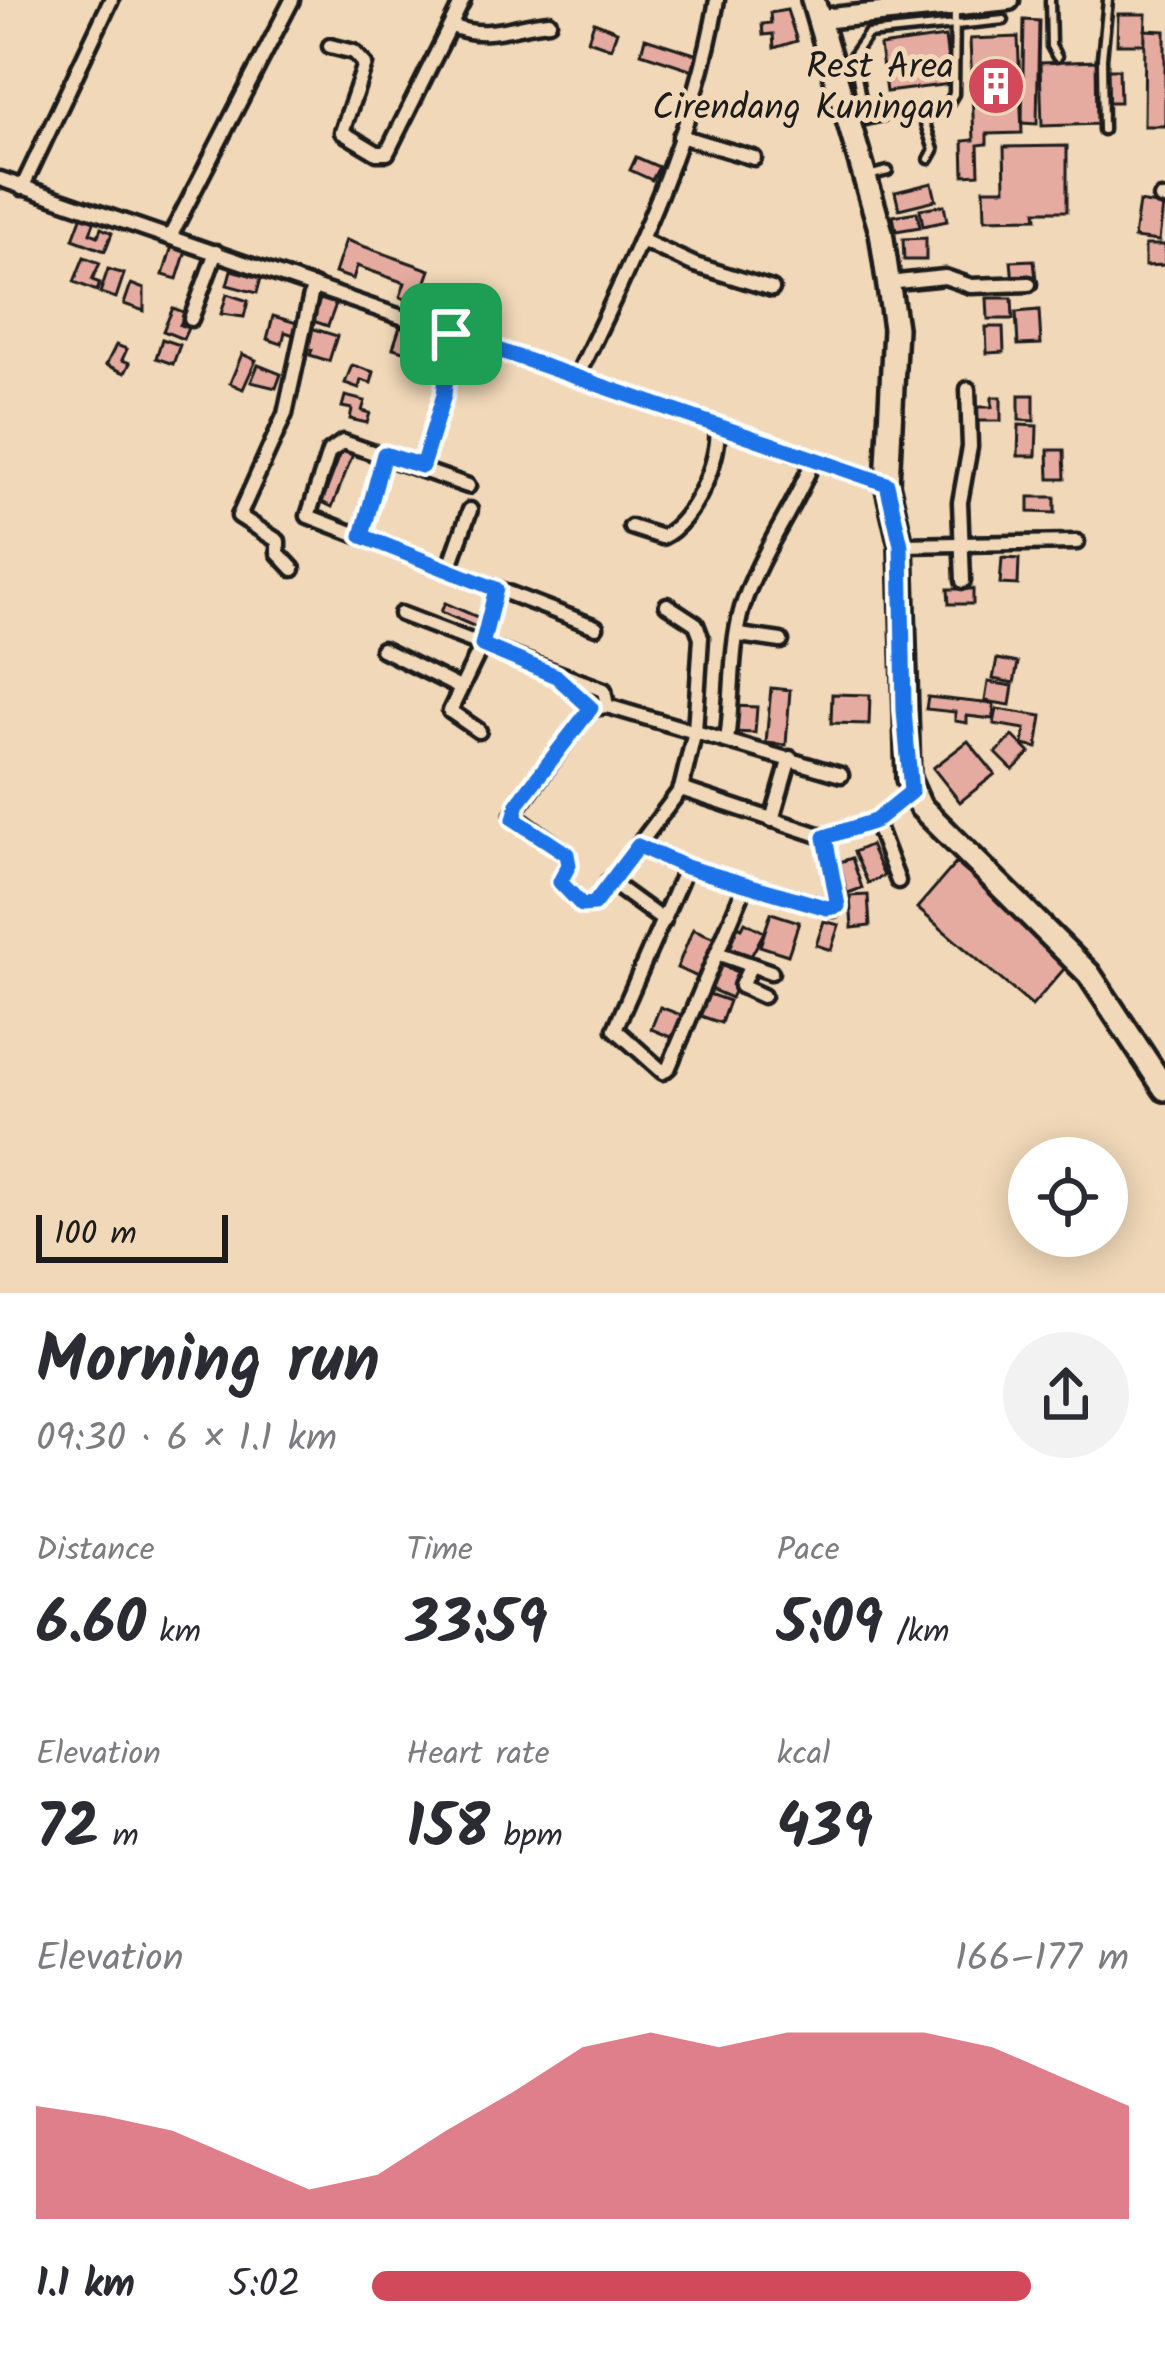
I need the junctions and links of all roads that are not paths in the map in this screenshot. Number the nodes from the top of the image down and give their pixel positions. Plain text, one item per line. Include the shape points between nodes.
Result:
1 (111, 0) edge
2 (292, 0) edge
3 (463, 0) edge
4 (717, 0) edge
5 (1050, 0) edge
6 (1108, 0) edge
7 (922, 4) edge
8 (961, 7) edge
9 (817, 9) edge
10 (1006, 10) edge
11 (549, 22) dead end
12 (452, 26) junction
13 (330, 46) dead end
14 (1057, 57) dead end
15 (922, 115) junction
16 (858, 122) junction
17 (1103, 130) dead end
18 (680, 136) junction
19 (754, 158) dead end
20 (928, 159) dead end
21 (0, 179) edge
22 (22, 188) junction
23 (170, 237) junction
24 (643, 242) junction
25 (216, 252) junction
26 (889, 283) junction
27 (1029, 284) dead end
28 (313, 286) junction
29 (772, 289) dead end
30 (191, 319) dead end
31 (451, 334) junction
32 (577, 376) junction
33 (968, 389) dead end
34 (717, 428) junction
35 (384, 454) junction
36 (805, 456) junction
37 (422, 466) junction
38 (887, 484) junction
39 (468, 486) dead end
40 (470, 510) dead end
41 (631, 526) dead end
42 (362, 536) junction
43 (1077, 542) dead end
44 (961, 543) junction
45 (901, 545) junction
46 (293, 569) dead end
47 (449, 569) junction
48 (963, 581) dead end
49 (496, 589) junction
50 (667, 605) dead end
51 (401, 614) dead end
52 (596, 627) dead end
53 (739, 635) junction
54 (781, 641) dead end
55 (482, 645) junction
56 (382, 650) dead end
57 (556, 676) junction
58 (460, 688) junction
59 (607, 706) junction
60 (591, 708) junction
61 (479, 730) dead end
62 (695, 731) junction
63 (727, 741) junction
64 (790, 758) junction
65 (841, 775) dead end
66 (681, 789) junction
67 (911, 792) junction
68 (772, 820) junction
69 (875, 821) junction
70 (825, 837) junction
71 (638, 846) junction
72 (686, 867) junction
73 (609, 881) junction
74 (898, 881) dead end
75 (746, 884) junction
76 (664, 920) junction
77 (717, 953) junction
78 (751, 965) junction
79 (771, 972) dead end
80 (763, 996) dead end
81 (1165, 1090) edge

1 - 22 street
2 - 23 street
3 - 12 street
4 - 18 street
5 - 14 lane
6 - 17 lane
7 - 8 main road
7 - 9 main road
8 - 10 main road
8 - 15 lane via 954,94
8 - 16 lane via 859,42
9 - 16 main road
11 - 12 street via 495,35
12 - 13 street via 396,140 381,154 342,132 365,64
15 - 16 lane via 910,110
15 - 20 lane via 934,150
16 - 26 main road via 877,174
18 - 19 street
18 - 24 street
21 - 22 street
22 - 23 street
23 - 25 street
24 - 29 street
24 - 32 street
25 - 28 street
25 - 30 street
26 - 27 street via 945,277 971,286
26 - 38 main road via 895,328
28 - 31 street
28 - 46 street via 285,414 238,516 278,541
31 - 32 street
31 - 37 street via 444,395
32 - 34 street
33 - 44 street
34 - 36 street
34 - 41 street via 720,449 679,526 662,537
35 - 37 street
35 - 42 street
35 - 42 street via 334,446 308,516
36 - 38 street
36 - 53 street via 812,463 743,606
37 - 39 street
38 - 45 main road
40 - 47 street
42 - 47 street
43 - 44 street
44 - 45 street
44 - 48 street
45 - 67 main road
47 - 49 street
49 - 52 street
49 - 55 street
50 - 62 street via 700,630
51 - 55 street
53 - 54 street
53 - 63 street
55 - 57 street
55 - 58 street
56 - 58 street
57 - 59 street via 604,690
57 - 60 street
58 - 61 street via 450,711
59 - 60 street
59 - 62 street
60 - 73 street via 513,814 567,854 560,882 582,905 594,904
62 - 63 street
62 - 66 street
63 - 64 street
64 - 65 street
64 - 68 street
66 - 68 street
66 - 71 street
67 - 69 street
67 - 81 main road via 1089,974
68 - 70 street
69 - 70 street
69 - 74 street
70 - 75 street via 839,899 834,909
71 - 72 street
71 - 73 street
72 - 75 street
72 - 76 street
73 - 76 street
75 - 77 street
76 - 77 street via 615,1029 663,1072
77 - 78 street
78 - 79 street
78 - 80 street via 741,986

